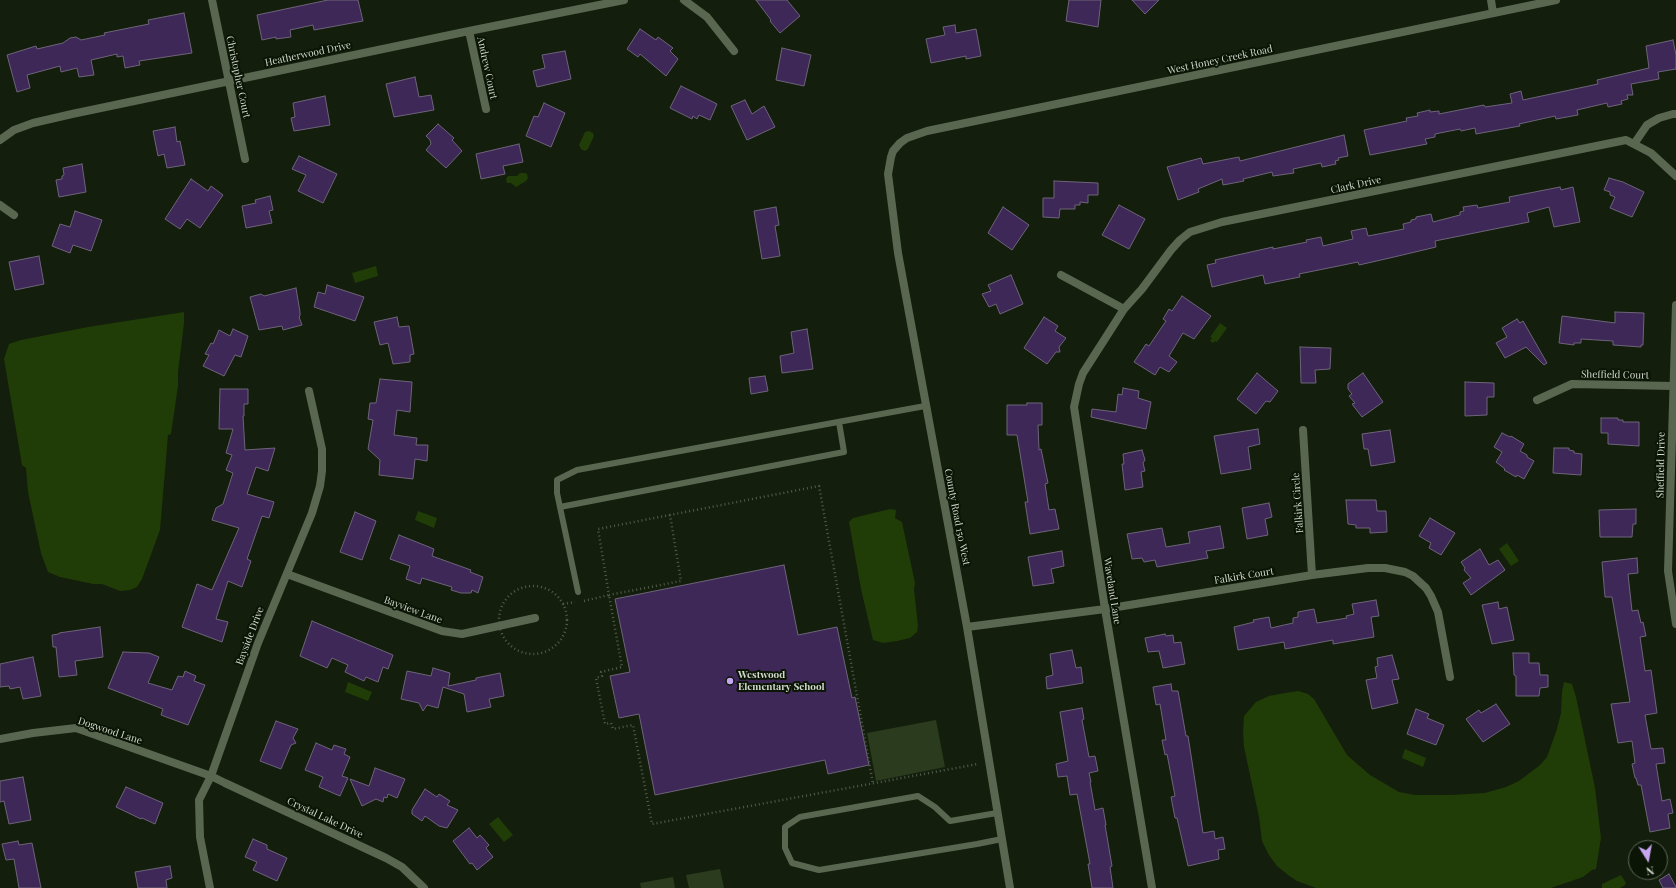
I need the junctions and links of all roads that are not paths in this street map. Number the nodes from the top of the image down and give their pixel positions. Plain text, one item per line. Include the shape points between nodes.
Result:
1 (212, 0) edge
2 (624, 0) edge
3 (684, 0) edge
4 (1491, 0) edge
5 (1556, 0) edge
6 (1493, 13) junction
7 (469, 31) junction
8 (734, 51) dead end
9 (229, 80) junction
10 (486, 110) dead end
11 (1676, 114) edge
12 (0, 140) edge
13 (1634, 144) junction
14 (894, 151) joint
15 (245, 159) dead end
16 (1676, 175) edge
17 (0, 205) edge
18 (14, 215) dead end
19 (1061, 275) dead end
20 (1676, 305) edge
21 (1124, 309) junction
22 (1673, 386) junction
23 (309, 391) dead end
24 (1537, 400) dead end
25 (925, 406) junction
26 (839, 422) junction
27 (1303, 430) dead end
28 (560, 507) junction
29 (287, 574) junction
30 (1312, 575) junction
31 (578, 592) dead end
32 (1105, 609) junction
33 (535, 618) dead end
34 (1676, 624) edge
35 (967, 627) junction
36 (1450, 678) dead end
37 (0, 739) edge
38 (211, 776) junction
39 (997, 813) junction
40 (1002, 839) junction
41 (210, 888) edge
42 (424, 888) edge
43 (1010, 888) edge
44 (1152, 888) edge

1 - 9 street, Christopher Court
2 - 7 street, Heatherwood Drive
3 - 8 street via 707,17
4 - 6 street
5 - 6 street, West Honey Creek Road
6 - 14 street, West Honey Creek Road via 926,131 907,138
7 - 9 street, Heatherwood Drive
7 - 10 street, Andrew Court
9 - 12 street, Heatherwood Drive via 33,123 14,130
9 - 15 street, Christopher Court
11 - 13 street via 1659,118 1647,125
13 - 16 street via 1651,153
13 - 21 street, Clark Drive via 1626,140 1200,228 1190,232 1171,250
14 - 25 street, County Road 150 West via 888,174 898,253
17 - 18 street
19 - 21 street
20 - 22 street, Sheffield Drive
21 - 32 street, Waveland Lane via 1083,373 1074,407
22 - 24 street, Sheffield Court via 1572,384
22 - 34 street, Sheffield Drive via 1668,571
23 - 29 street, Bayside Drive via 322,449 322,471 312,513
25 - 26 lane
25 - 35 street, County Road 150 West
26 - 28 lane via 577,470 557,480
26 - 28 lane via 844,452
27 - 30 street, Falkirk Circle
28 - 31 lane
29 - 33 street, Bayview Lane via 442,631 462,634
29 - 38 street, Bayside Drive via 258,643
30 - 32 street, Falkirk Court
30 - 36 street, Falkirk Court via 1385,568 1413,576 1426,588 1438,612
32 - 35 street, Falkirk Court
32 - 44 street, Waveland Lane
35 - 39 street, County Road 150 West
37 - 38 street, Dogwood Lane via 76,728
38 - 41 street, Bayside Drive via 199,800 200,837
38 - 42 street, Crystal Lake Drive via 386,858 402,867
39 - 40 street, County Road 150 West
39 - 40 lane via 950,821 918,796 800,817 786,827 785,848 792,864 819,870
40 - 43 street, County Road 150 West

